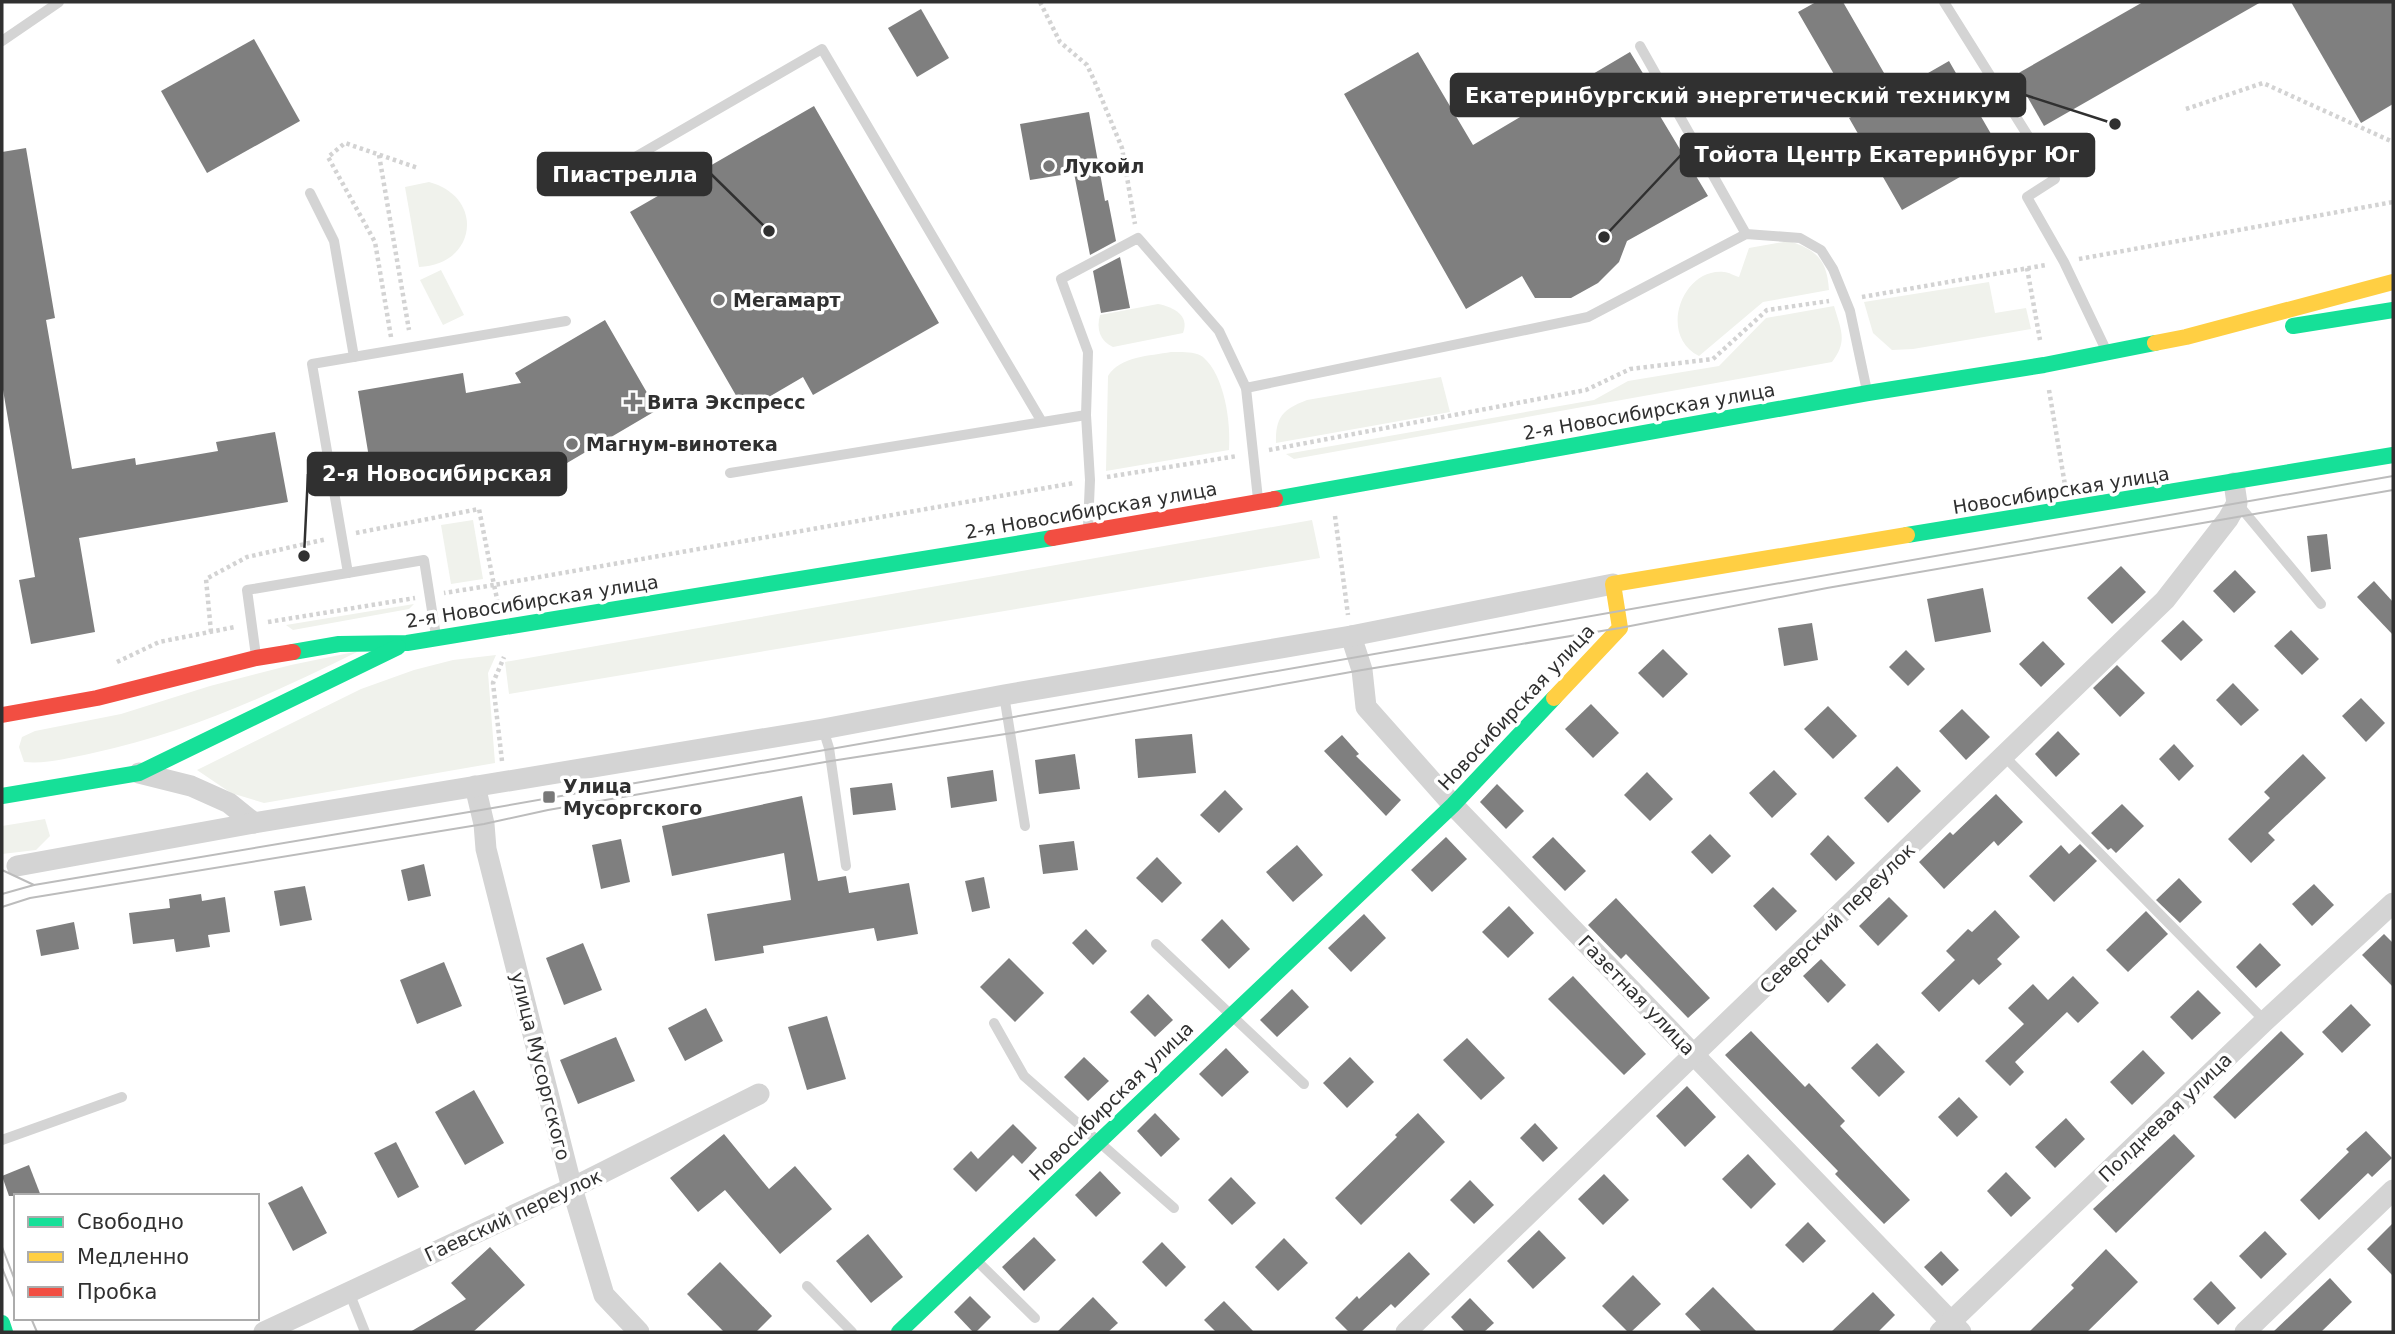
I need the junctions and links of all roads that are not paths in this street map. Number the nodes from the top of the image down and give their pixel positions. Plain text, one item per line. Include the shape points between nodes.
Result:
1 (59, 2) edge
2 (1944, 2) edge
3 (2, 41) edge
4 (1640, 46) dead end
5 (630, 160) dead end
6 (310, 193) dead end
7 (1746, 234) junction
8 (2393, 282) edge
9 (2393, 310) edge
10 (566, 321) dead end
11 (2186, 337) junction
12 (2107, 352) junction
13 (354, 357) junction
14 (1246, 388) junction
15 (1868, 393) junction
16 (1086, 415) junction
17 (1042, 422) junction
18 (2393, 456) edge
19 (730, 473) dead end
20 (2236, 493) junction
21 (1258, 502) junction
22 (1088, 532) junction
23 (348, 573) junction
24 (1613, 584) junction
25 (2321, 604) dead end
26 (1351, 636) junction
27 (436, 639) junction
28 (407, 643) junction
29 (256, 658) junction
30 (1004, 695) junction
31 (2, 715) edge
32 (823, 729) junction
33 (2004, 756) junction
34 (139, 773) junction
35 (475, 786) junction
36 (3, 791) edge
37 (1453, 805) junction
38 (254, 823) junction
39 (1025, 826) dead end
40 (17, 866) dead end
41 (846, 866) dead end
42 (2393, 903) edge
43 (1156, 944) dead end
44 (1231, 1016) junction
45 (2265, 1021) junction
46 (994, 1023) dead end
47 (1695, 1055) junction
48 (1304, 1084) dead end
49 (760, 1094) dead end
50 (122, 1097) dead end
51 (2, 1140) edge
52 (1099, 1142) junction
53 (572, 1188) junction
54 (2393, 1190) edge
55 (1174, 1209) dead end
56 (975, 1260) junction
57 (807, 1286) dead end
58 (349, 1292) junction
59 (1035, 1318) dead end
60 (2, 1324) edge
61 (1951, 1329) edge
62 (5, 1332) edge
63 (264, 1332) edge
64 (365, 1332) edge
65 (639, 1332) edge
66 (852, 1332) edge
67 (899, 1332) edge
68 (1406, 1332) edge
69 (2245, 1332) edge

1 - 3 lane
2 - 12 lane via 2055,178 2027,197
4 - 7 lane
5 - 17 lane via 822,49
6 - 13 lane via 334,240
7 - 14 lane via 1588,317
7 - 15 lane via 1800,238 1821,250 1850,311
8 - 11 main road, 2-я Новосибирская улица
9 - 11 main road, 2-я Новосибирская улица
10 - 13 lane
11 - 12 main road, 2-я Новосибирская улица
12 - 15 main road, 2-я Новосибирская улица
13 - 23 lane via 312,364
14 - 16 lane via 1219,331 1138,238 1061,279 1088,352
14 - 21 lane
15 - 21 main road, 2-я Новосибирская улица
16 - 17 lane
16 - 22 lane
17 - 19 lane
18 - 20 main road, Новосибирская улица
20 - 24 main road, Новосибирская улица
20 - 25 lane
20 - 33 street, Северский переулок via 2228,519 2165,600
21 - 22 main road, 2-я Новосибирская улица
22 - 27 main road, 2-я Новосибирская улица
23 - 27 lane via 424,560
23 - 29 lane via 247,590
24 - 26 street
24 - 37 main road, Новосибирская улица via 1620,628
26 - 30 street
26 - 37 street, Газетная улица via 1362,670 1366,707
27 - 28 main road, 2-я Новосибирская улица
28 - 29 main road, 2-я Новосибирская улица via 339,644
28 - 34 main road
29 - 31 main road, 2-я Новосибирская улица via 97,698
30 - 32 street
30 - 39 lane
32 - 35 street
32 - 41 lane via 830,748
33 - 45 lane
33 - 47 street, Северский переулок
34 - 36 main road
34 - 38 street via 191,786 229,803
35 - 38 street
35 - 53 street, улица Мусоргского via 486,849
37 - 44 main road, Новосибирская улица
37 - 47 street, Газетная улица
38 - 40 street
42 - 45 street, Полдневая улица
43 - 44 lane
44 - 48 lane
44 - 52 main road, Новосибирская улица
45 - 61 street, Полдневая улица
46 - 52 lane via 1024,1076
47 - 61 street, Газетная улица
47 - 68 street, Северский переулок
49 - 53 street, Гаевский переулок
50 - 51 lane
52 - 55 lane
52 - 56 main road, Новосибирская улица
53 - 58 street, Гаевский переулок
53 - 65 street, улица Мусоргского via 604,1295
54 - 69 street
56 - 59 lane
56 - 67 main road, Новосибирская улица
57 - 66 lane
58 - 63 street, Гаевский переулок
58 - 64 lane
60 - 62 main road

